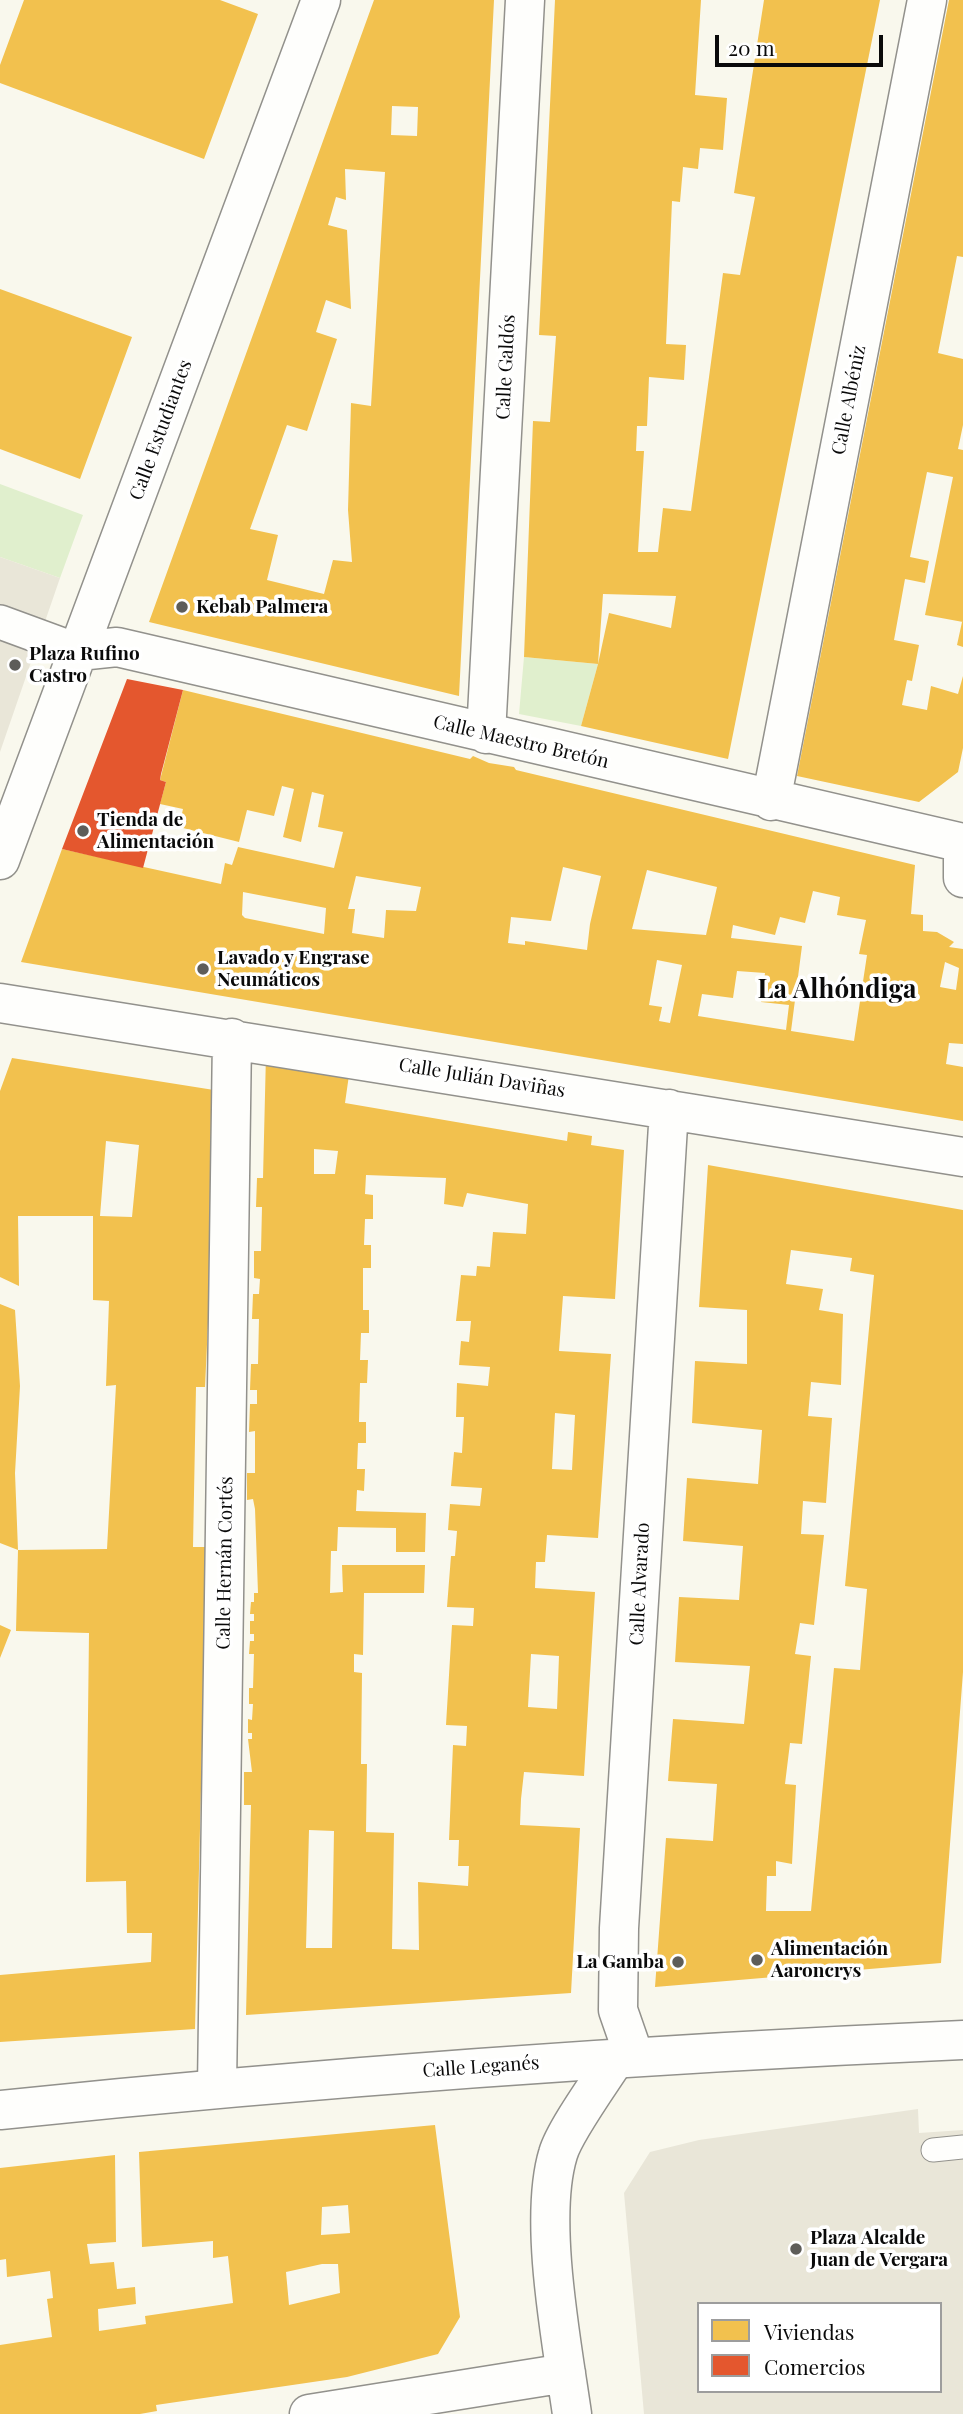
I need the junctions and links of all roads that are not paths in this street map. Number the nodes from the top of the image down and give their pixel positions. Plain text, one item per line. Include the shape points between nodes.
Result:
1 (321, 0) edge
2 (525, 0) edge
3 (927, 0) edge
4 (0, 622) edge
5 (79, 651) junction
6 (486, 734) junction
7 (771, 801) junction
8 (963, 843) edge
9 (963, 849) edge
10 (0, 860) edge
11 (963, 878) edge
12 (0, 1003) edge
13 (232, 1038) junction
14 (668, 1109) junction
15 (963, 1157) edge
16 (963, 2040) edge
17 (625, 2057) junction
18 (217, 2087) junction
19 (0, 2110) edge
20 (963, 2147) edge
21 (933, 2150) dead end
22 (566, 2373) junction
23 (309, 2414) edge
24 (572, 2414) edge

1 - 5 street, Calle Estudiantes
2 - 6 street, Calle Galdós
3 - 7 street, Calle Albéniz
4 - 5 street
5 - 6 street, Calle Maestro Bretón via 117,647
5 - 10 street, Calle Estudiantes
6 - 7 street, Calle Maestro Bretón
7 - 8 street, Calle Maestro Bretón
9 - 11 street
12 - 13 street, Calle Julián Daviñas
13 - 14 street, Calle Julián Daviñas
13 - 18 street, Calle Hernán Cortés
14 - 15 street, Calle Julián Daviñas
14 - 17 street, Calle Alvarado via 619,1928 618,2010
16 - 17 street, Calle Leganés
17 - 18 street, Calle Leganés
17 - 22 street via 558,2153 551,2237
18 - 19 street, Calle Leganés
20 - 21 lane
22 - 23 street
22 - 24 street

